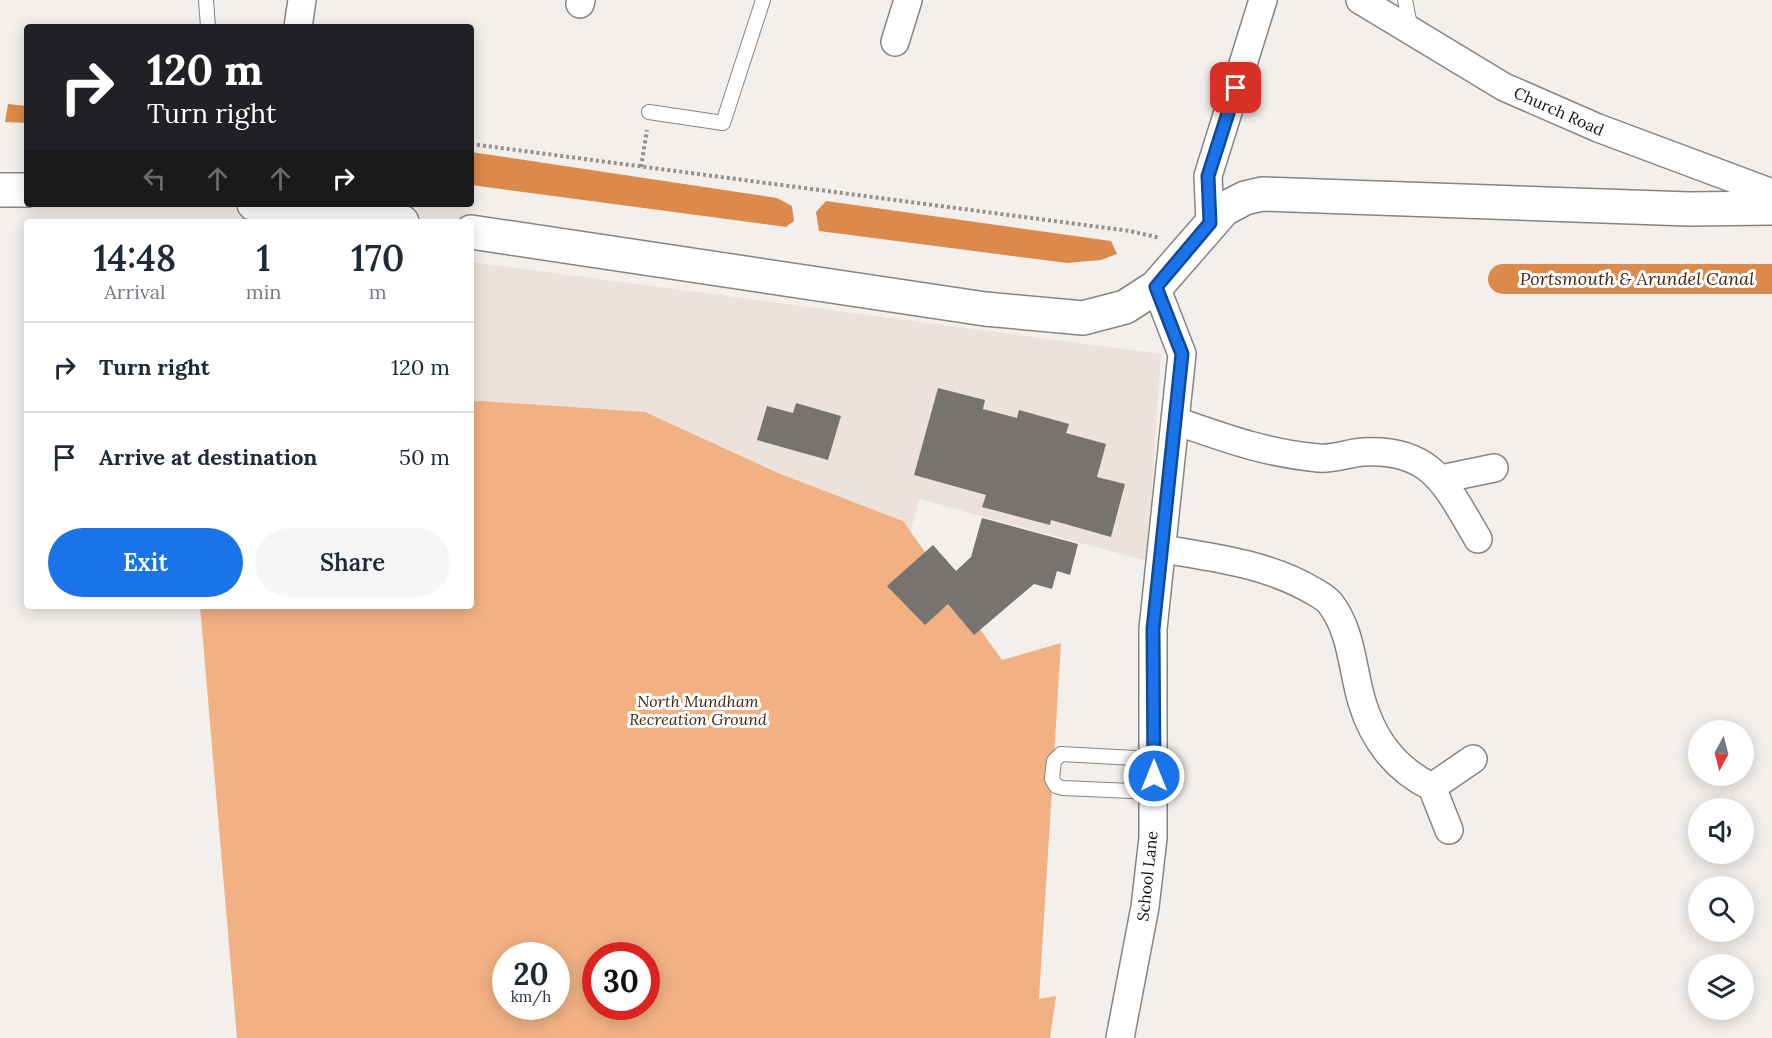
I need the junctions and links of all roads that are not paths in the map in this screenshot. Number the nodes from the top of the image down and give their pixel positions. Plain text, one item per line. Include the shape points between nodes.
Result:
1 (206, 0) edge
2 (302, 0) edge
3 (763, 0) edge
4 (908, 0) edge
5 (1263, 0) edge
6 (1360, 0) edge
7 (1405, 0) edge
8 (208, 24) edge
9 (298, 24) edge
10 (1411, 32) junction
11 (894, 42) dead end
12 (649, 112) road end
13 (0, 190) edge
14 (24, 190) edge
15 (1772, 194) edge
16 (279, 207) edge
17 (1772, 208) edge
18 (377, 219) edge
19 (474, 231) edge
20 (1201, 234) junction
21 (1156, 287) junction
22 (1176, 421) junction
23 (1494, 468) dead end
24 (1442, 478) junction
25 (1478, 539) dead end
26 (1162, 549) junction
27 (1154, 759) junction
28 (1473, 759) dead end
29 (1432, 787) junction
30 (1154, 792) junction
31 (1449, 830) dead end
32 (1120, 1038) edge

1 - 8 lane
2 - 9 street
3 - 12 lane via 723,123
4 - 11 street
5 - 20 street via 1208,176
6 - 10 street, Church Road
7 - 10 lane
10 - 15 street, Church Road via 1504,87 1598,128
13 - 14 main road
16 - 18 main road
17 - 20 main road via 1689,209 1283,193 1245,198 1224,209
19 - 21 main road via 985,309 1083,318 1125,307
20 - 21 main road
21 - 22 street, School Lane via 1182,354
22 - 24 street via 1250,447 1320,459 1388,452 1414,458
22 - 26 street, School Lane
23 - 24 street
24 - 25 street
26 - 27 street, School Lane via 1153,629
26 - 29 street via 1234,561 1293,579 1329,601 1345,632 1362,702 1375,735 1393,760
27 - 30 street, School Lane
27 - 30 lane via 1061,754 1054,761 1052,774 1053,782 1063,788
28 - 29 street
29 - 31 street
30 - 32 street, School Lane via 1145,907

